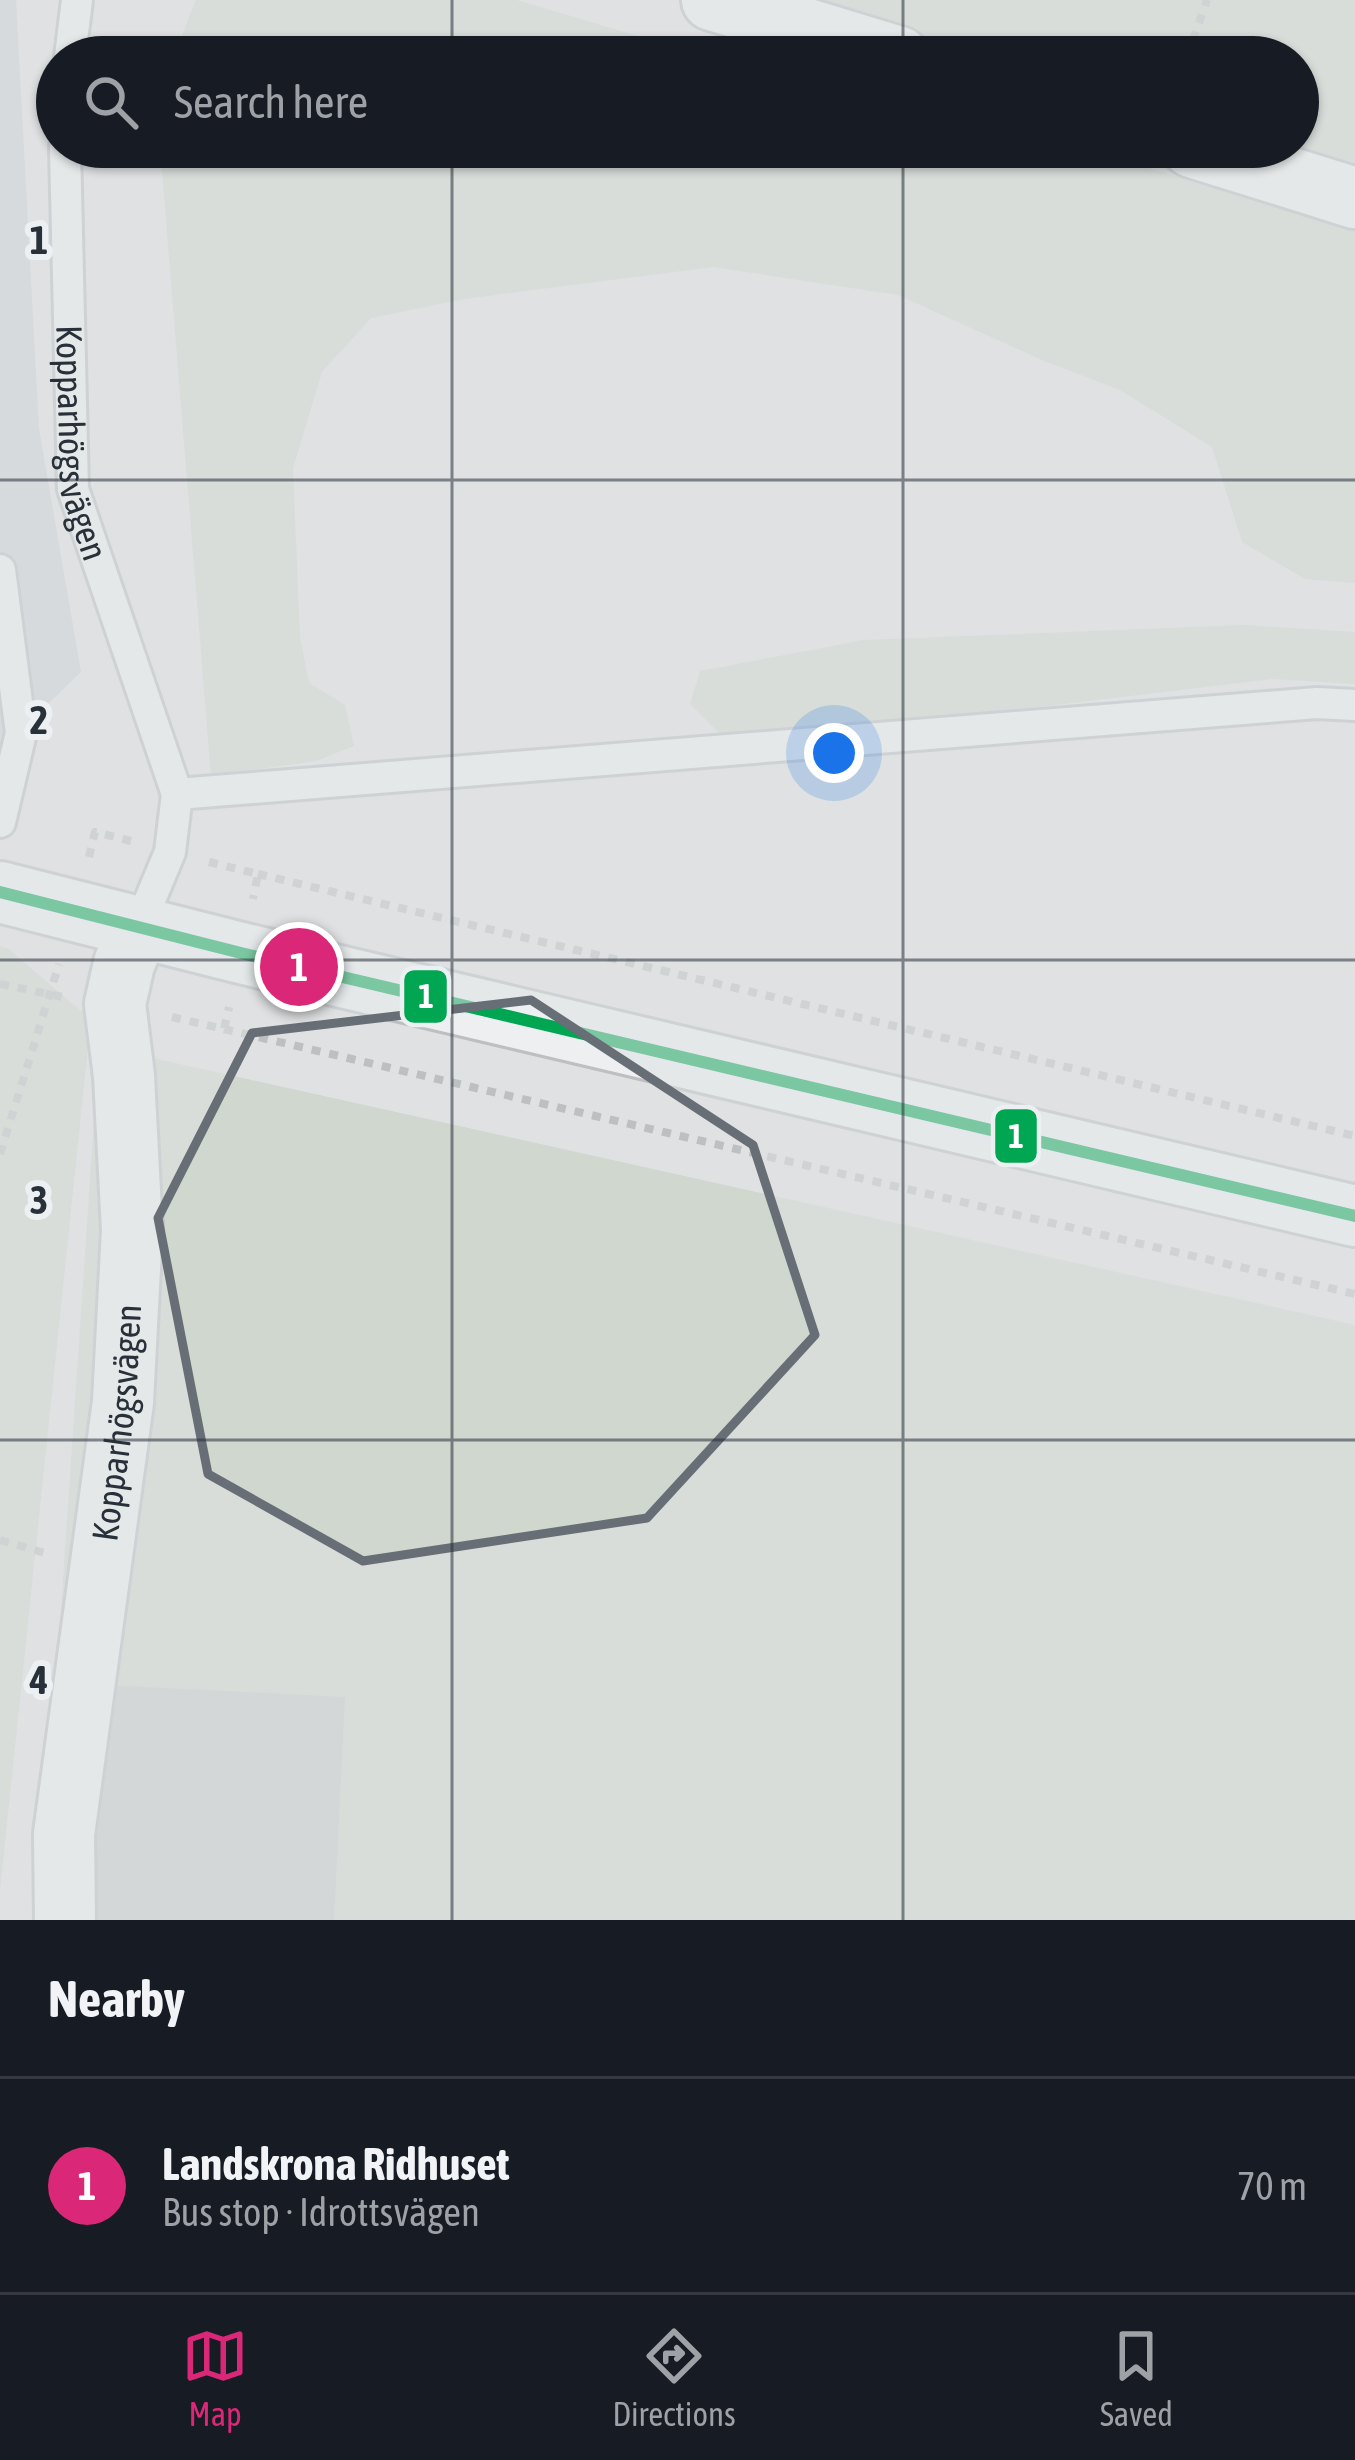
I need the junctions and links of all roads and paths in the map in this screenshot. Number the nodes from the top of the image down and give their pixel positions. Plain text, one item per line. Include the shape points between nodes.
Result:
1 (76, 0) edge
2 (712, 0) edge
3 (1207, 0) edge
4 (72, 36) edge
5 (830, 36) edge
6 (1194, 36) edge
7 (65, 168) edge
8 (1259, 168) edge
9 (1355, 198) edge
10 (0, 570) edge
11 (7, 675) edge
12 (1355, 705) edge
13 (177, 794) junction
14 (0, 822) edge
15 (170, 852) junction
16 (258, 874) dead end
17 (0, 892) edge
18 (80, 894) junction
19 (139, 926) junction
20 (49, 996) dead end
21 (224, 1029) dead end
22 (1355, 1136) edge
23 (0, 1154) edge
24 (1355, 1216) edge
25 (1355, 1294) edge
26 (65, 1920) edge

1 - 4 lane
2 - 5 street
3 - 6 path
7 - 13 lane, Kopparhögsvägen via 73,489
8 - 9 street
10 - 11 lane
11 - 14 lane via 21,733
12 - 13 lane
13 - 15 lane
15 - 18 path via 95,832
15 - 19 lane
16 - 22 path
17 - 18 street
18 - 19 street
19 - 24 street
19 - 26 street, Kopparhögsvägen via 115,1004 132,1229 122,1402 64,1834
20 - 23 path
21 - 25 path

